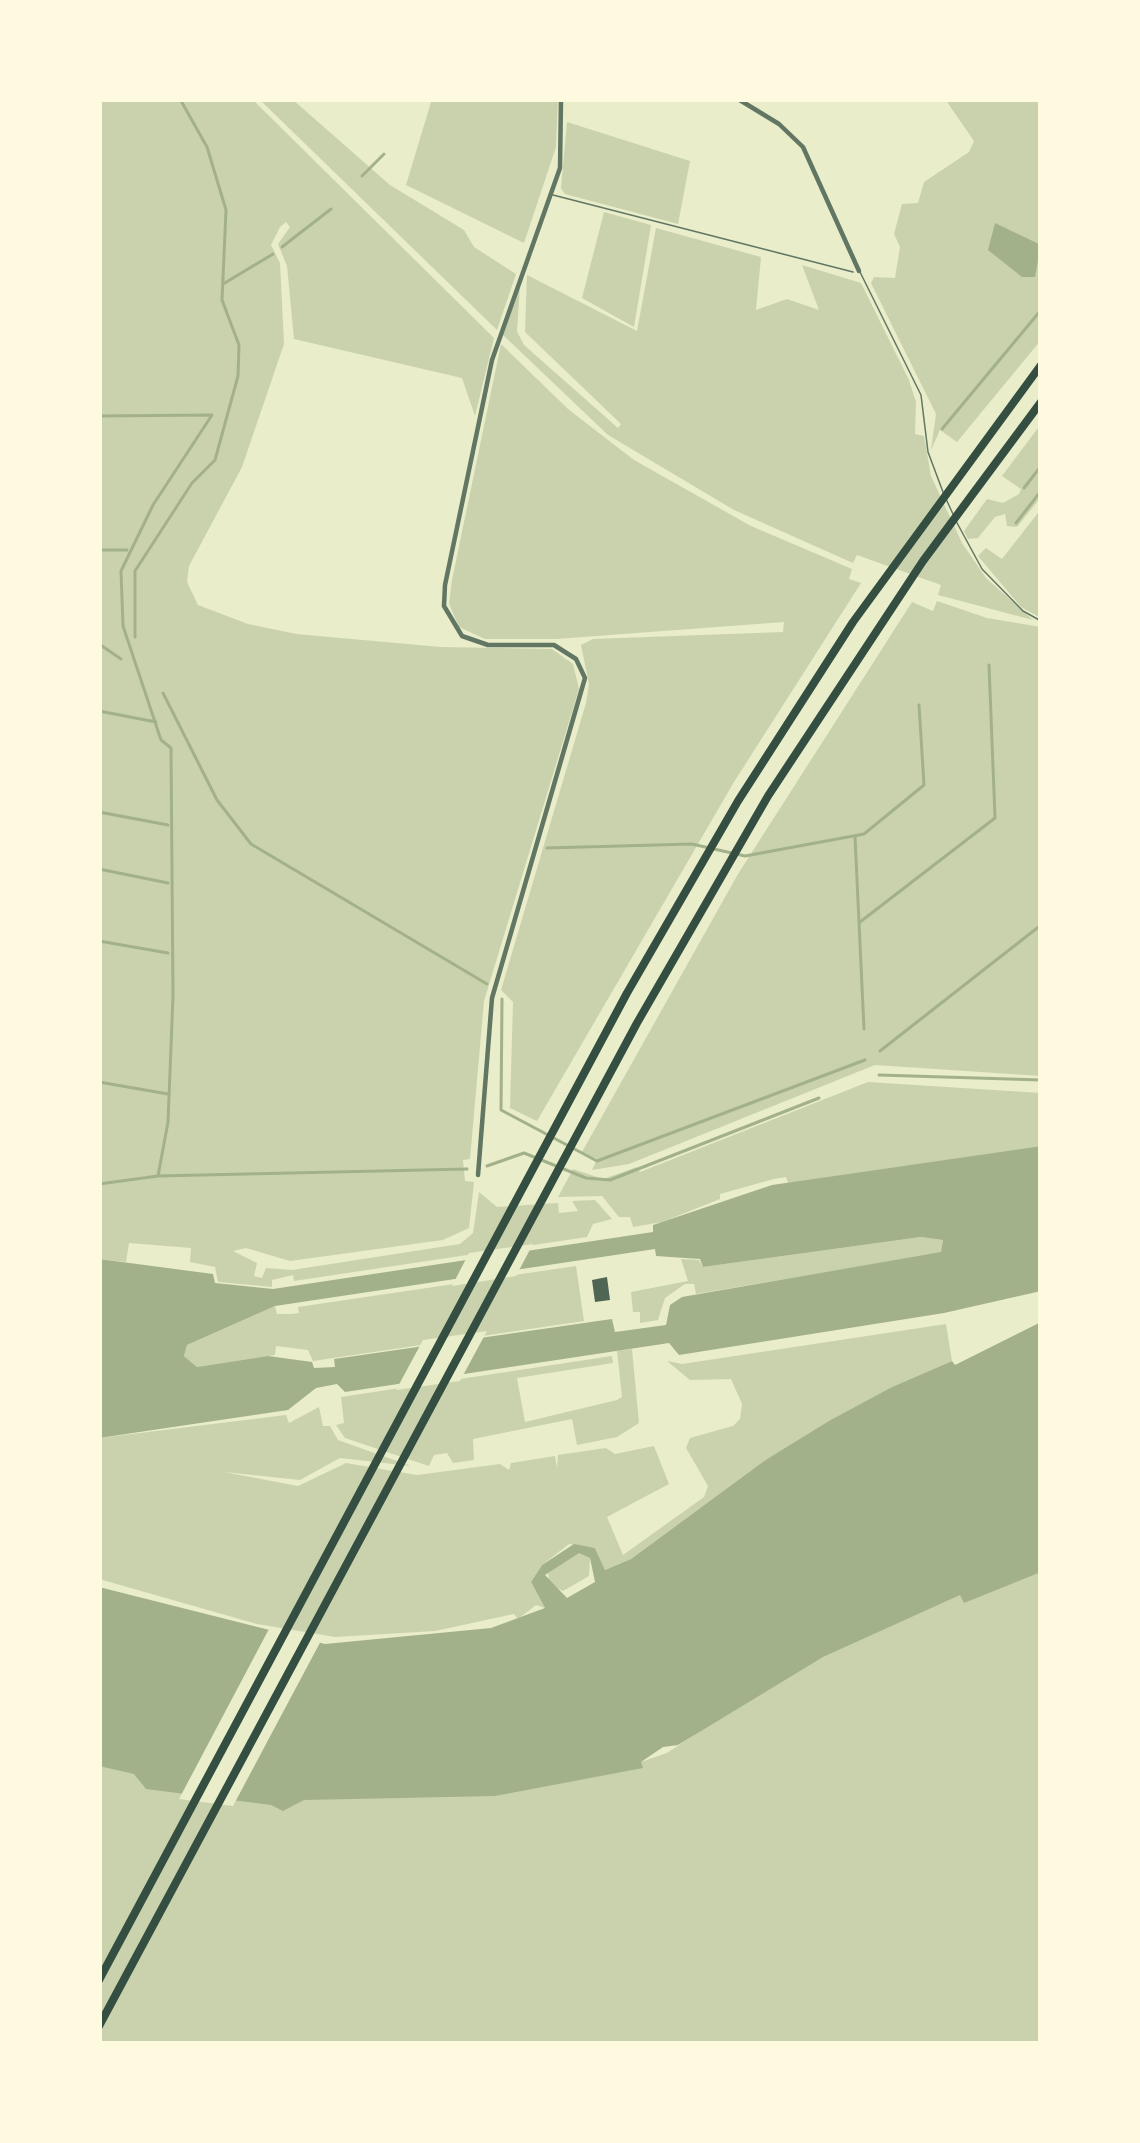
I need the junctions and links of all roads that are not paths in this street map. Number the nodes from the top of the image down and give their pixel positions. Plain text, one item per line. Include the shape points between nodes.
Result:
1 (561, 99) edge
2 (738, 99) edge
3 (554, 195) junction
4 (859, 271) junction
5 (1041, 365) edge
6 (1041, 402) edge
7 (1041, 621) edge
8 (478, 1175) dead end
9 (99, 1980) edge
10 (99, 2026) edge

1 - 3 street
2 - 4 street via 803,147
3 - 4 lane
3 - 8 street via 492,360 445,584 444,606 462,636 488,645 554,645 585,678 492,998
4 - 7 lane via 921,395 930,462 969,549 998,587
5 - 9 highway via 794,712 627,993
6 - 10 highway via 768,796 637,1023

